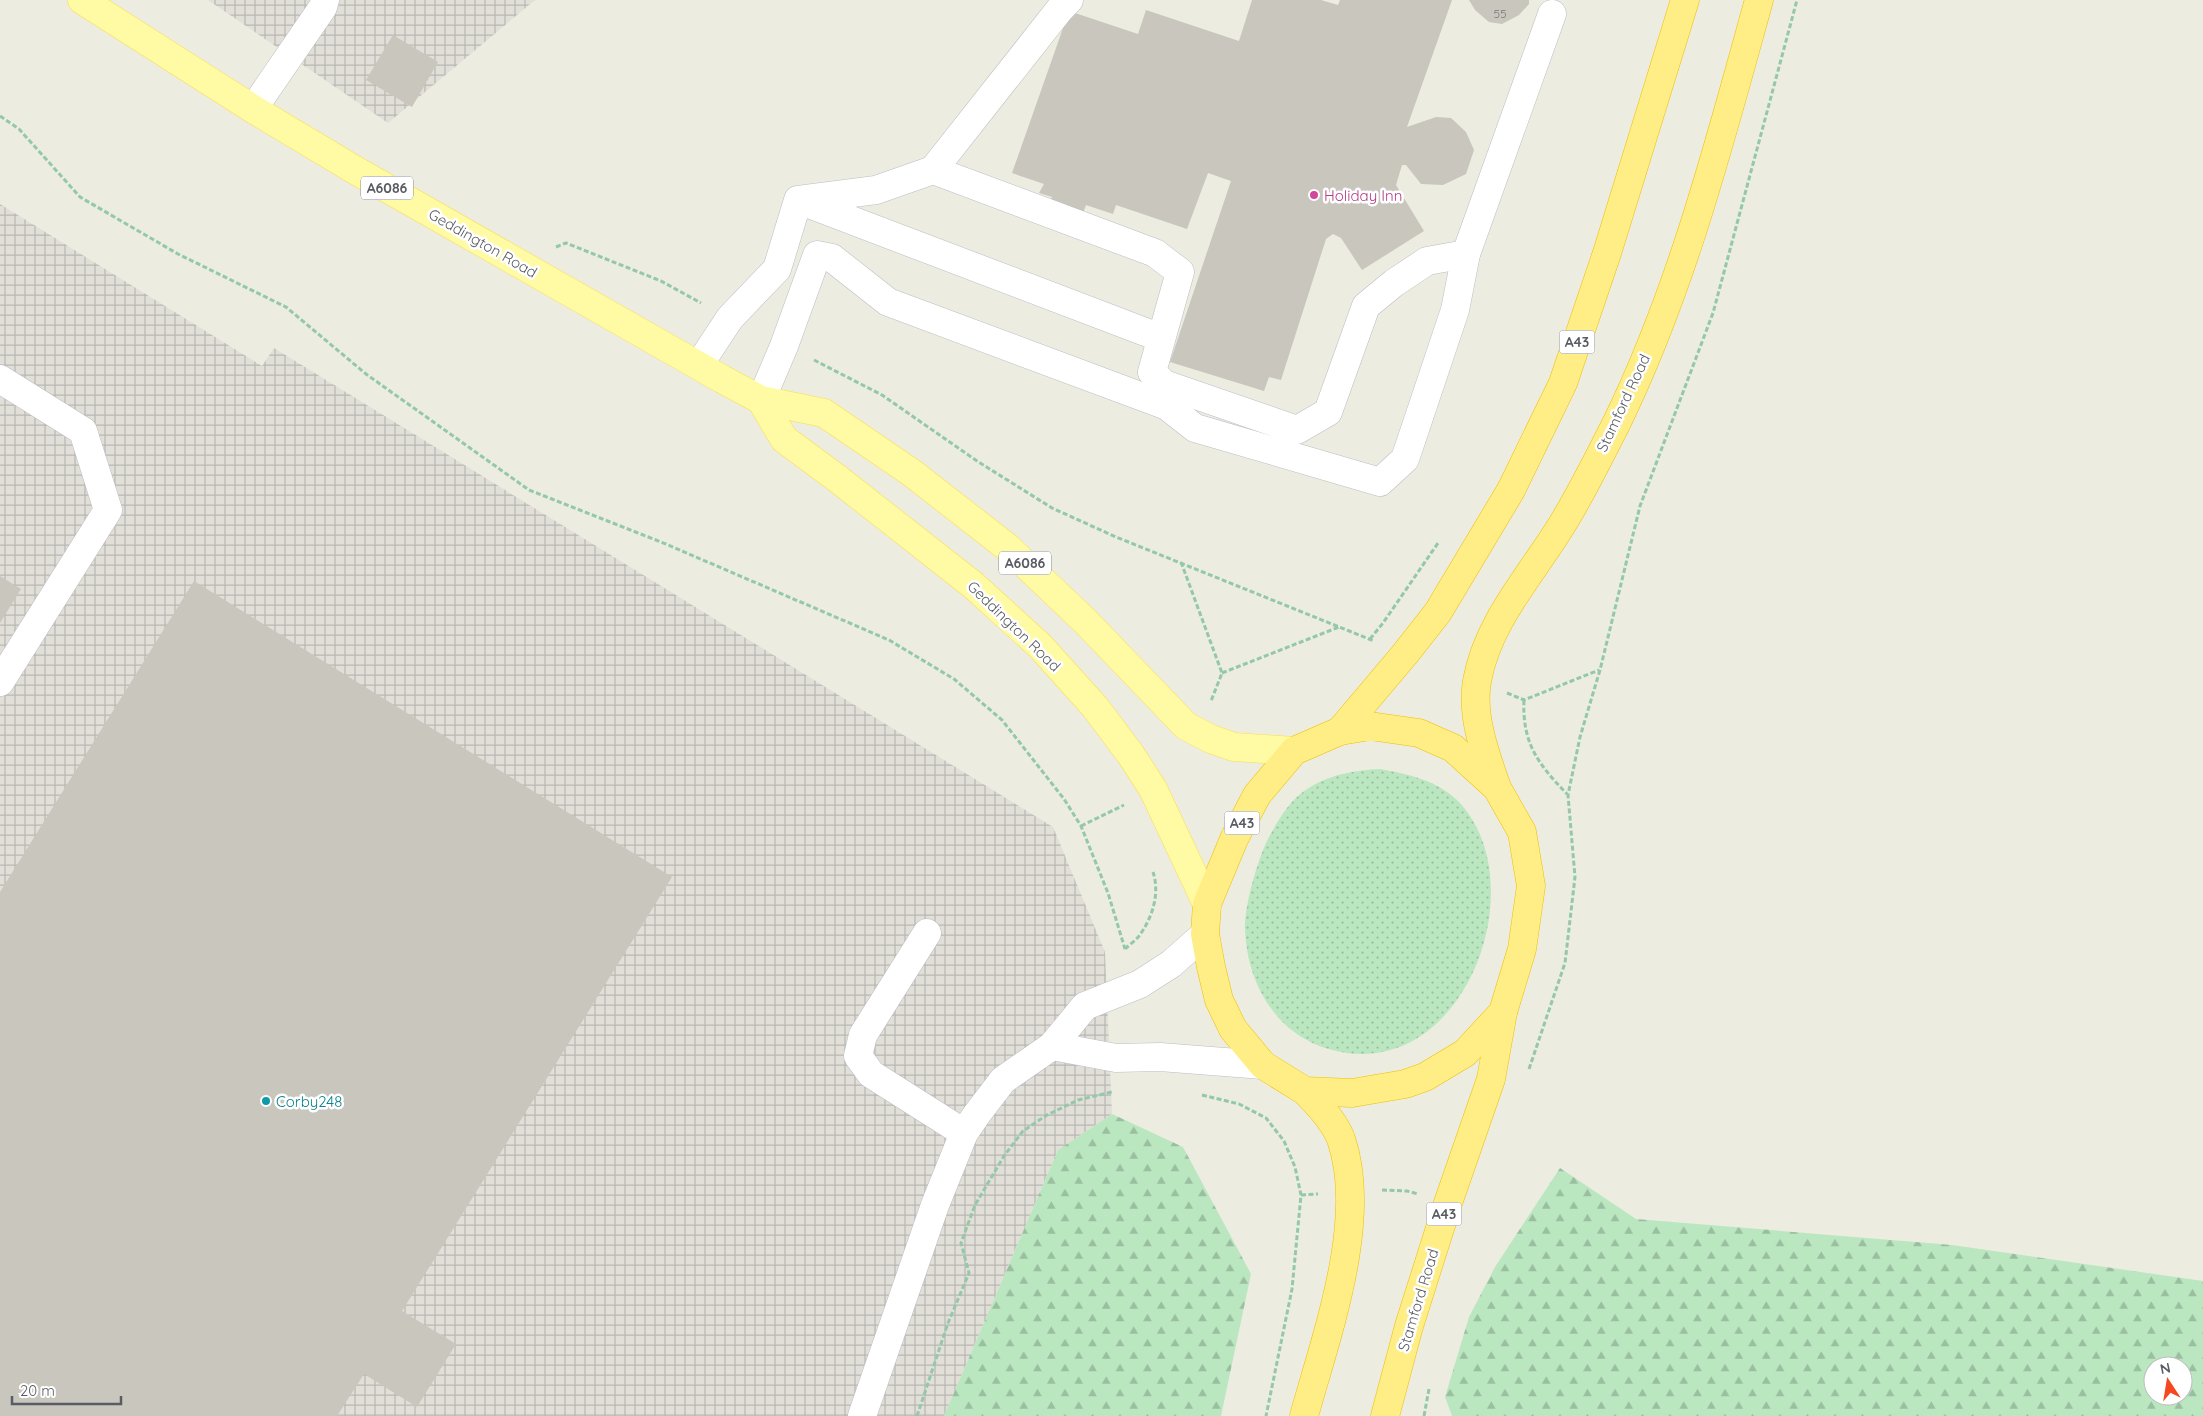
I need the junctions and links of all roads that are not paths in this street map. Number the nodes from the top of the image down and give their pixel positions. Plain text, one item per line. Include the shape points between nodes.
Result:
1 (82, 0) edge
2 (325, 0) edge
3 (1069, 0) edge
4 (1685, 0) edge
5 (1759, 0) edge
6 (1552, 14) dead end
7 (253, 108) junction
8 (933, 170) junction
9 (798, 200) junction
10 (1466, 254) junction
11 (1161, 338) junction
12 (699, 365) junction
13 (0, 379) edge
14 (762, 400) junction
15 (0, 682) edge
16 (1340, 731) junction
17 (1294, 751) junction
18 (1497, 788) junction
19 (1207, 904) junction
20 (927, 933) dead end
21 (1205, 934) junction
22 (1503, 1012) junction
23 (1052, 1046) junction
24 (1263, 1065) junction
25 (1305, 1090) junction
26 (964, 1132) junction
27 (862, 1416) edge
28 (1304, 1416) edge
29 (1385, 1416) edge

1 - 7 main road, Geddington Road / A6086
2 - 7 lane
3 - 8 lane
4 - 16 highway, A43 via 1563,383 1511,490 1438,612
5 - 18 highway, Stamford Road / A43 via 1717,151 1667,306 1616,423 1566,518 1493,630 1477,682 1477,719
6 - 10 lane
7 - 12 main road, Geddington Road / A6086 via 355,170
8 - 9 lane via 876,190
8 - 11 lane via 1155,253 1180,272
9 - 11 lane
9 - 12 lane via 777,269 730,318
10 - 11 lane via 1427,261 1366,306 1328,412 1297,430 1164,384 1152,372
10 - 14 lane via 1455,310 1405,459 1380,482 1194,428 1167,406 888,302 832,258 817,255
12 - 14 main road, Geddington Road / A6086
13 - 15 lane via 83,431 108,510
14 - 17 main road, Geddington Road / A6086 via 824,413 926,484 1008,547 1186,726 1234,747
14 - 19 main road, Geddington Road via 784,439 973,585 1040,646 1089,701 1132,755 1153,789
16 - 17 highway, A43
16 - 18 highway, A43 via 1370,726 1419,733 1453,748
17 - 19 highway, A43 via 1257,795 1234,839
18 - 22 highway, A43 via 1522,832 1531,886 1522,949
19 - 21 highway, A43
20 - 26 lane via 863,1035 858,1056 871,1074
21 - 23 lane via 1171,964 1140,984 1085,1006
21 - 24 highway, A43 via 1219,1000 1233,1029
22 - 25 highway, A43 via 1465,1053 1425,1077 1405,1084 1352,1093
22 - 29 highway, Stamford Road / A43 via 1490,1080 1400,1355
23 - 24 lane via 1116,1058 1160,1057
23 - 26 lane via 1003,1080
24 - 25 highway, A43
25 - 28 highway, A43 via 1341,1139 1351,1192 1344,1266
26 - 27 lane via 935,1205

